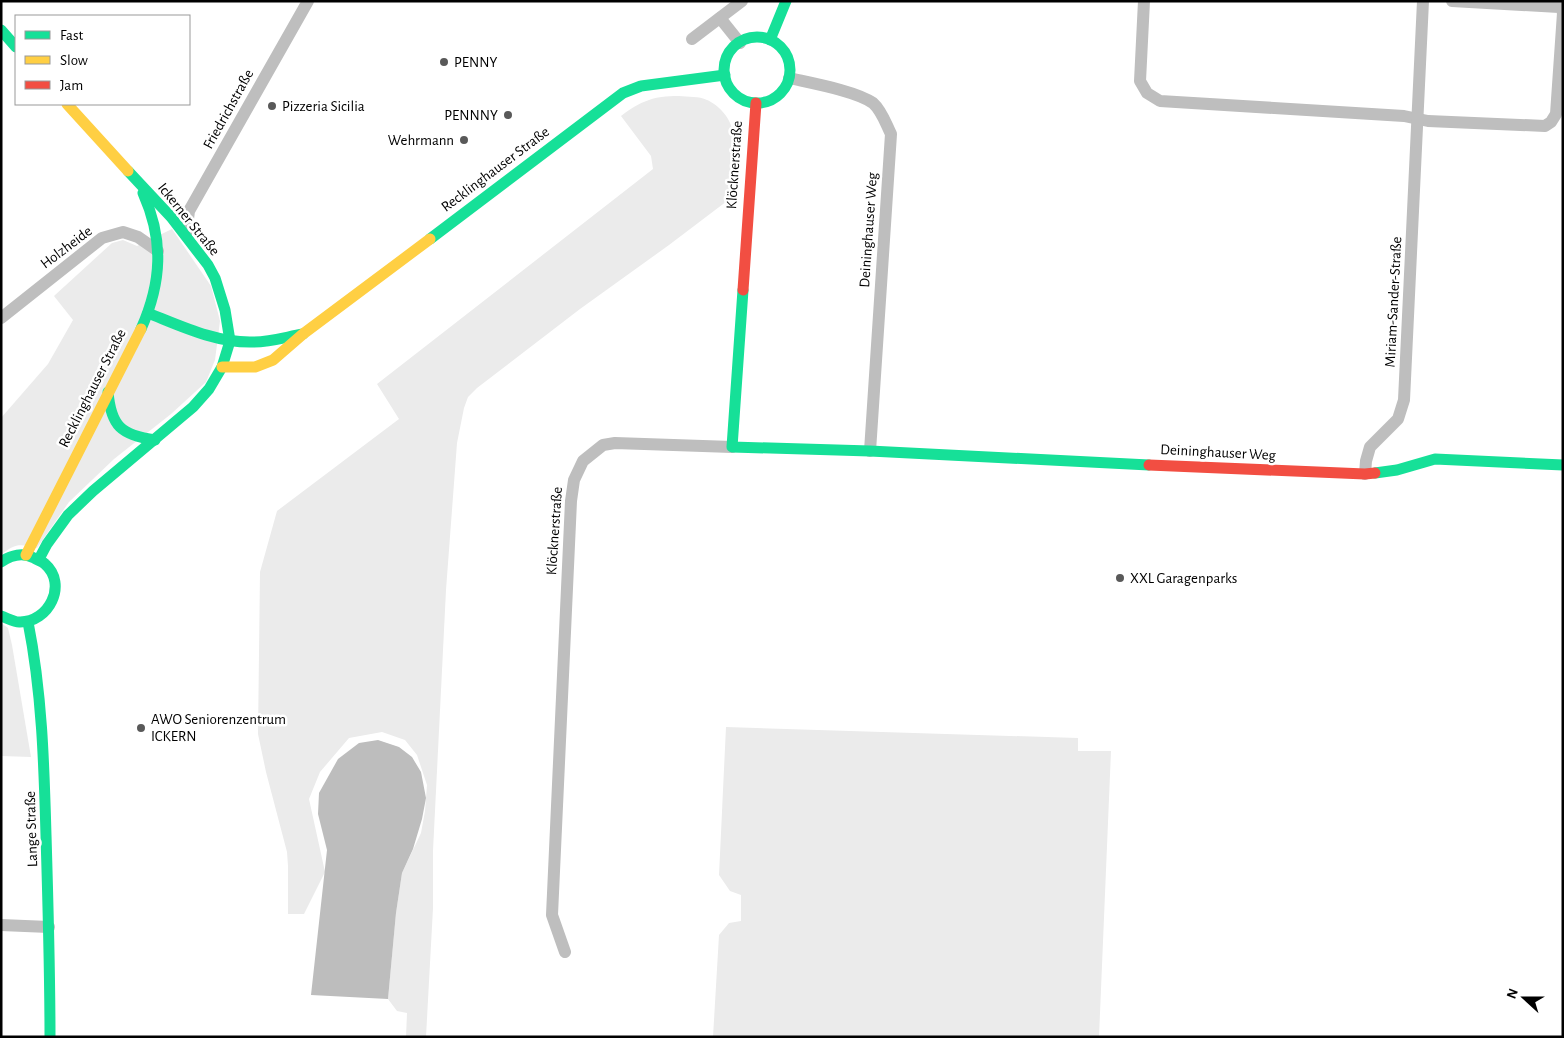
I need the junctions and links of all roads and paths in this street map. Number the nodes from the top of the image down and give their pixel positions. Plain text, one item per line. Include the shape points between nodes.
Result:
1 (308, 1) edge
2 (742, 1) edge
3 (786, 1) edge
4 (1144, 1) edge
5 (1423, 1) edge
6 (1452, 1) edge
7 (1563, 12) edge
8 (720, 18) junction
9 (1, 30) edge
10 (692, 39) dead end
11 (770, 40) junction
12 (740, 43) junction
13 (15, 46) edge
14 (725, 75) junction
15 (789, 78) junction
16 (756, 103) junction
17 (68, 105) edge
18 (1418, 119) junction
19 (135, 177) junction
20 (186, 235) junction
21 (158, 251) junction
22 (148, 313) junction
23 (1, 318) edge
24 (303, 334) junction
25 (230, 340) junction
26 (222, 368) junction
27 (108, 392) junction
28 (155, 440) junction
29 (732, 448) junction
30 (870, 451) junction
31 (1563, 465) edge
32 (1365, 474) junction
33 (26, 555) junction
34 (39, 559) junction
35 (1, 562) edge
36 (1, 616) edge
37 (28, 622) junction
38 (1, 925) edge
39 (49, 928) junction
40 (564, 952) dead end
41 (50, 1037) edge

1 - 20 street, Friedrichstraße via 189,211
2 - 8 street
3 - 11 main road
4 - 18 street via 1140,81 1146,93 1160,101
5 - 18 street, Miriam-Sander-Straße
6 - 7 street via 1559,6
7 - 18 street via 1556,114 1551,122 1545,126
8 - 10 street
8 - 12 street
9 - 13 main road
11 - 12 main road via 749,38
11 - 15 main road via 784,51 788,59
12 - 14 main road via 728,57
14 - 16 main road via 735,95
14 - 24 main road, Recklinghauser Straße via 641,86 623,94
15 - 16 main road via 780,94
15 - 30 street, Deininghauser Weg via 836,89 873,104 891,134
16 - 29 main road, Klöcknerstraße
17 - 19 main road, Ickerner Straße
18 - 32 street, Miriam-Sander-Straße via 1404,400 1398,419 1370,447
19 - 20 main road, Ickerner Straße
19 - 21 main road, Ickerner Straße via 150,208
20 - 25 main road, Ickerner Straße via 215,278 226,310
21 - 22 main road, Ickerner Straße via 157,279
21 - 23 street, Holzheide via 138,236 123,232 102,238
22 - 25 main road, Recklinghauser Straße via 207,336
22 - 27 main road, Recklinghauser Straße
24 - 25 main road, Recklinghauser Straße via 268,341
24 - 26 main road, Recklinghauser Straße via 272,361 259,366
25 - 26 main road
26 - 28 main road via 193,407
27 - 28 main road via 111,416 117,426 127,433
27 - 33 main road, Recklinghauser Straße
28 - 34 main road via 68,515
29 - 30 main road, Deininghauser Weg
29 - 40 street, Klöcknerstraße via 603,445 583,461 574,480 552,915
30 - 32 main road, Deininghauser Weg
31 - 32 main road, Deininghauser Weg via 1435,459 1397,470
33 - 34 main road
33 - 35 main road via 15,555
34 - 37 main road via 53,574 55,595 46,613
36 - 37 main road via 18,623
37 - 39 main road, Lange Straße via 44,745
38 - 39 street
39 - 41 main road, Lange Straße

